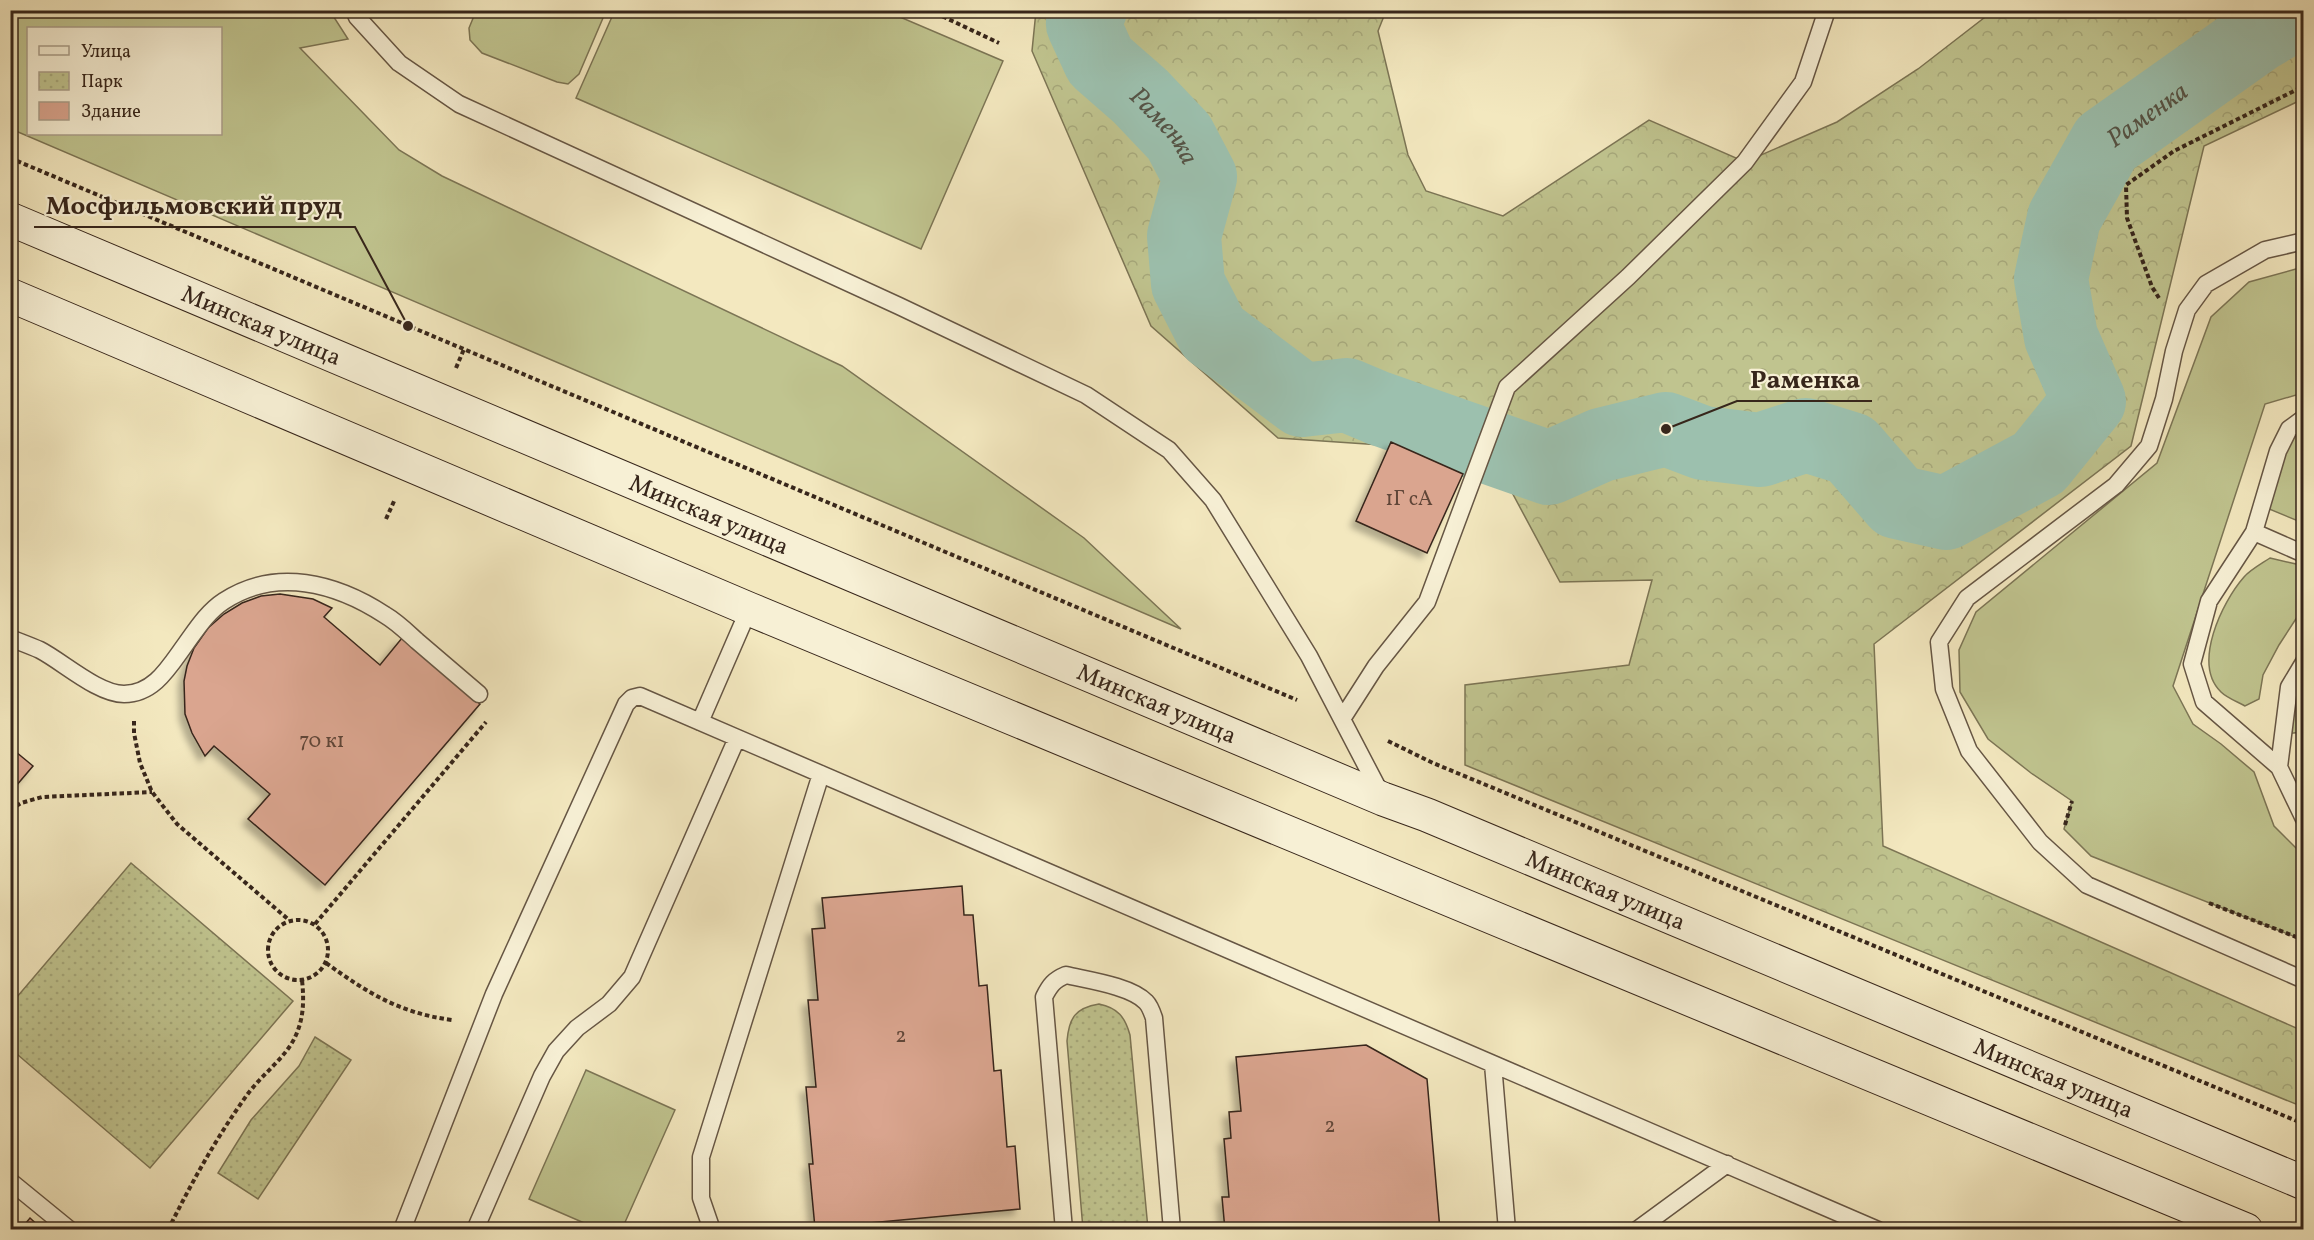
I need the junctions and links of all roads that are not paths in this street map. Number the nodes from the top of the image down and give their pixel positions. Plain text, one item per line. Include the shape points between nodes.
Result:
1 (354, 10) edge
2 (1827, 10) edge
3 (10, 219) edge
4 (2304, 241) edge
5 (10, 295) edge
6 (2304, 418) edge
7 (2254, 532) junction
8 (2304, 554) edge
9 (749, 609) junction
10 (10, 638) edge
11 (2304, 662) edge
12 (479, 694) road end
13 (1342, 719) junction
14 (700, 722) junction
15 (737, 738) junction
16 (2279, 766) junction
17 (821, 774) junction
18 (1383, 799) junction
19 (2304, 819) edge
20 (2304, 980) edge
21 (1493, 1064) junction
22 (1727, 1164) junction
23 (10, 1181) edge
24 (2304, 1183) edge
25 (1063, 1229) edge
26 (70, 1230) edge
27 (402, 1230) edge
28 (475, 1230) edge
29 (712, 1230) edge
30 (1172, 1230) edge
31 (1507, 1230) edge
32 (1637, 1230) edge
33 (1878, 1230) edge
34 (2246, 1230) edge

1 - 13 lane via 399,63 459,104 1086,395 1170,450 1213,500 1309,656
2 - 13 lane via 1803,82 1745,162 1507,387 1427,602 1376,666
3 - 18 main road, Минская улица
4 - 20 lane via 2265,250 2206,284 2187,310 2149,446 2116,485 1967,598 1939,642 1944,690 1969,751 2040,842 2087,885
5 - 9 main road
6 - 7 lane via 2289,429 2278,451
7 - 8 lane
7 - 16 lane via 2209,601 2192,663 2204,702
9 - 14 lane
9 - 34 main road
10 - 12 lane via 39,650 98,686 121,694 136,693 163,675 201,623 223,602 247,589 291,581 335,590 365,602 388,616
11 - 16 lane via 2289,687
13 - 18 lane
14 - 15 lane
14 - 27 lane via 640,696 629,700 499,983
15 - 17 lane
15 - 28 lane via 632,977 609,1004 569,1035 552,1057
16 - 19 lane
17 - 21 lane
17 - 29 lane via 701,1157 701,1198
18 - 24 main road, Минская улица
21 - 22 lane
21 - 31 lane
22 - 32 lane
22 - 33 lane
23 - 26 lane
25 - 30 lane via 1044,997 1049,986 1066,975 1133,993 1150,1008

